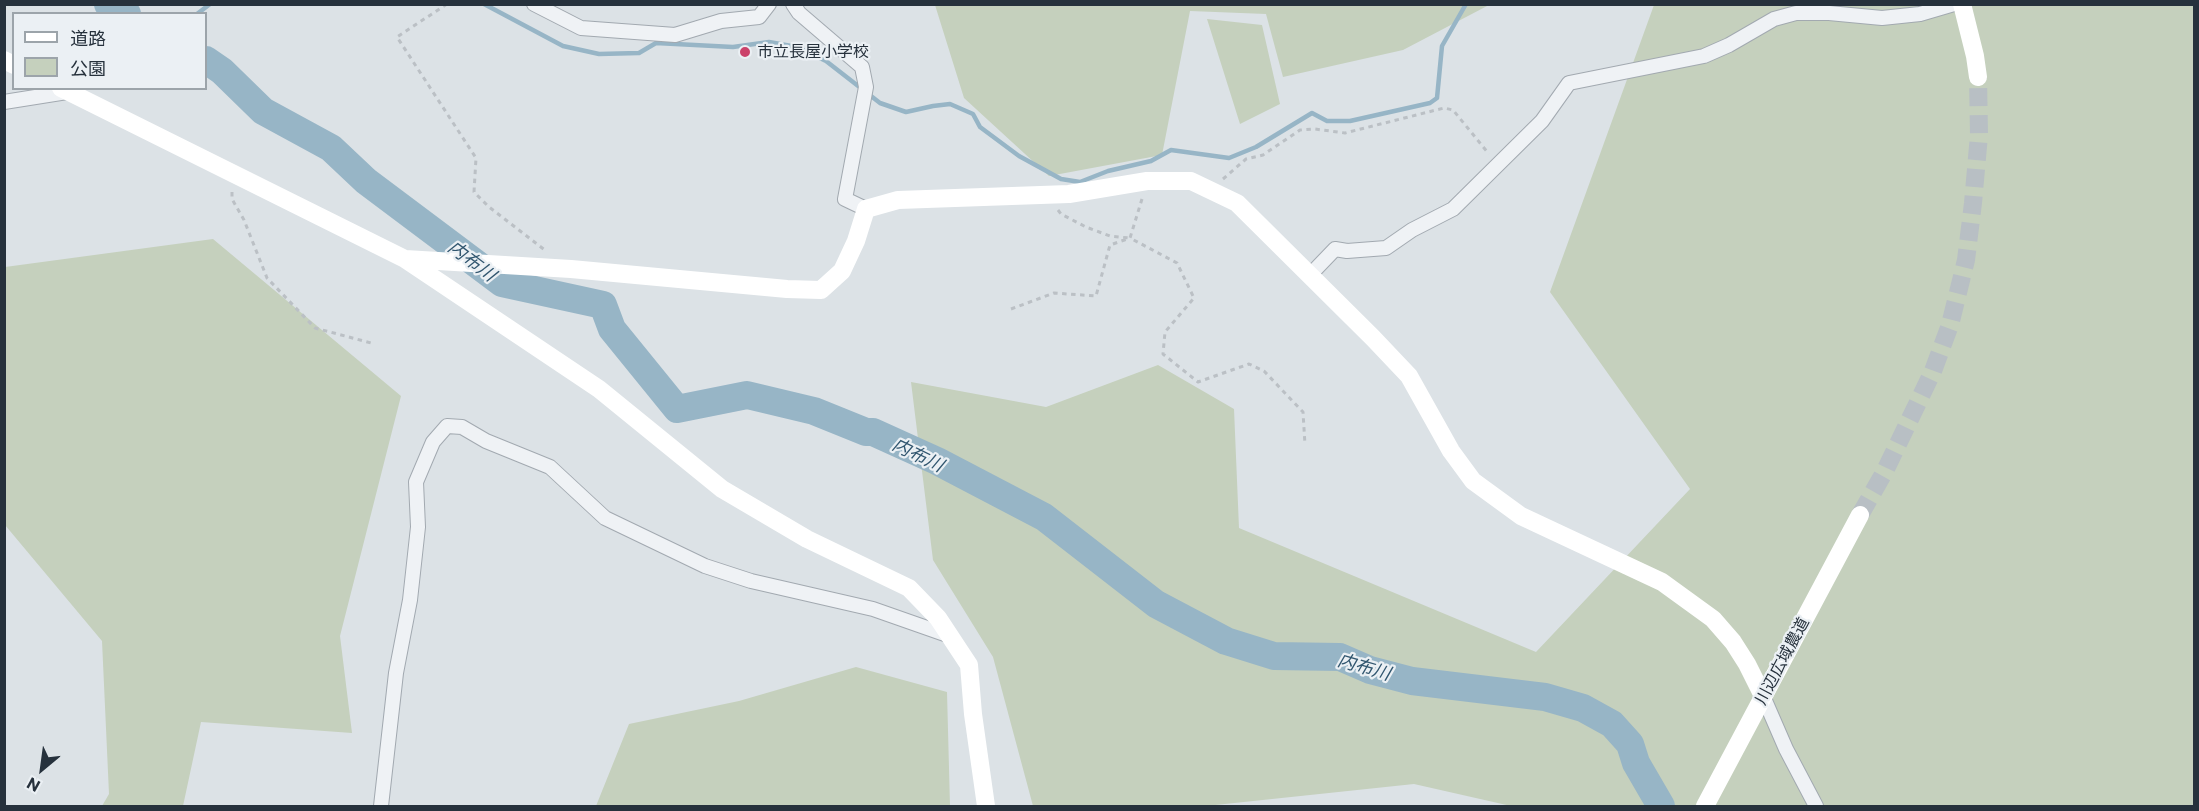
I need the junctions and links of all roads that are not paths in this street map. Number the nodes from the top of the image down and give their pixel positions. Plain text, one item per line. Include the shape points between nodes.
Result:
1 (534, 4) edge
2 (769, 4) edge
3 (793, 4) edge
4 (1954, 4) edge
5 (1962, 4) edge
6 (1978, 77) tunnel mouth
7 (64, 90) edge
8 (4, 102) edge
9 (866, 208) junction
10 (405, 259) junction
11 (1310, 274) junction
12 (1860, 515) tunnel mouth
13 (950, 636) junction
14 (1763, 696) junction
15 (381, 807) edge
16 (986, 807) edge
17 (1705, 807) edge
18 (1816, 807) edge

1 - 2 street via 581,28 675,35 721,21 759,17
3 - 9 street via 862,67 866,87 846,199
4 - 11 street via 1920,14 1882,18 1796,14 1774,19 1704,56 1569,83 1542,121 1454,209 1386,248 1335,249
5 - 6 street
7 - 8 street
7 - 10 street
9 - 10 street via 842,272 821,290
9 - 11 street via 898,201 1069,194 1147,181 1191,181 1237,203
10 - 13 street via 599,390 722,489 807,539 909,588
11 - 14 street via 1409,376 1451,451 1473,481 1521,516 1662,582 1713,619 1743,657
12 - 14 street, 川辺広域農道
13 - 15 street via 873,609 762,584 705,566 605,518 550,467 462,427 447,426 433,442 416,482 418,527
13 - 16 street via 969,665
14 - 17 street, 川辺広域農道
14 - 18 street

